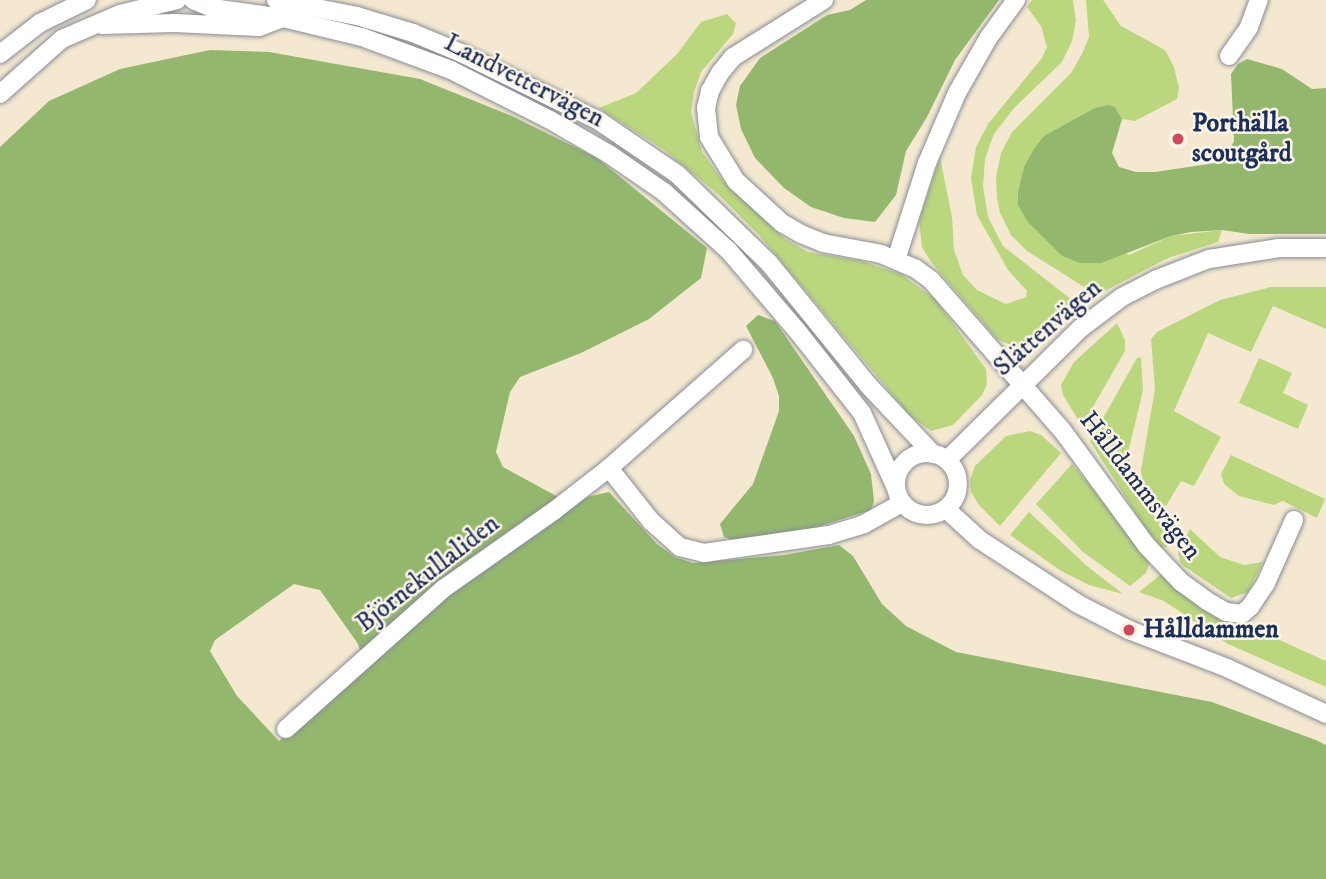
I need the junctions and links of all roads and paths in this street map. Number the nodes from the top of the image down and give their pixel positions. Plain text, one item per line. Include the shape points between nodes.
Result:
1 (87, 0) edge
2 (177, 0) edge
3 (193, 0) edge
4 (824, 0) edge
5 (1016, 0) edge
6 (1259, 0) edge
7 (281, 5) edge
8 (91, 25) junction
9 (0, 54) edge
10 (1230, 56) dead end
11 (0, 94) edge
12 (1326, 248) edge
13 (896, 260) junction
14 (743, 350) dead end
15 (1022, 384) junction
16 (940, 457) junction
17 (609, 468) junction
18 (899, 495) junction
19 (946, 509) junction
20 (1294, 520) dead end
21 (1326, 714) edge
22 (286, 729) dead end

1 - 9 street via 40,23
2 - 8 street
3 - 7 street via 212,8
4 - 13 street via 748,46 719,73 706,108 709,137 736,180 782,223 823,243
5 - 13 street via 971,65 952,103
6 - 10 street via 1249,27
7 - 8 street, Landvettervägen via 259,27
7 - 16 street, Landvettervägen via 357,16 461,53 599,121 677,174 769,264 875,393
7 - 18 street, Landvettervägen via 451,70 609,153 664,192 729,251 862,413
8 - 11 street, Landvettervägen via 62,39
12 - 15 street, Slättenvägen via 1238,253 1155,280 1099,314
13 - 15 street via 931,280
14 - 17 street, Björnekullaliden
15 - 16 street, Slättenvägen
15 - 20 street, Hålldammsvägen via 1078,449 1166,568 1226,612 1242,614 1258,597
16 - 18 street via 917,454 904,463 898,472
16 - 19 street via 957,474 953,501
17 - 18 street via 651,521 680,547 704,553 829,535 864,524
17 - 22 street, Björnekullaliden via 443,589
18 - 19 street via 922,515
19 - 21 street via 980,540 1078,604

